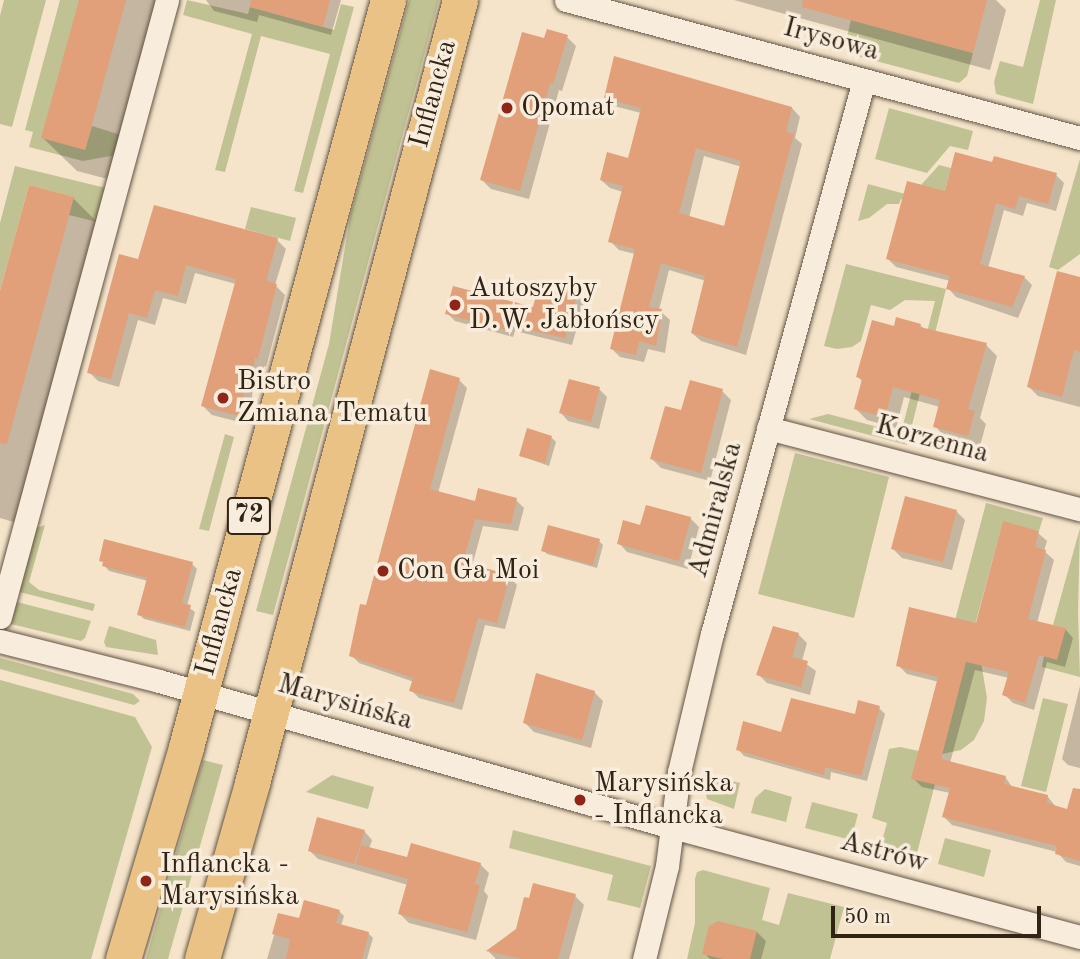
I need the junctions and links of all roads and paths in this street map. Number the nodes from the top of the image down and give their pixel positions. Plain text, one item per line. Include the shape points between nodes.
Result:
1 (167, 0) edge
2 (388, 0) edge
3 (460, 0) edge
4 (566, 0) edge
5 (864, 80) junction
6 (1080, 138) edge
7 (768, 428) junction
8 (1080, 509) edge
9 (0, 617) edge
10 (0, 641) edge
11 (201, 693) junction
12 (270, 712) junction
13 (672, 827) junction
14 (1080, 937) edge
15 (123, 959) edge
16 (202, 959) edge
17 (644, 959) edge

1 - 9 street
2 - 11 main road, Inflancka / 72
3 - 12 main road, Inflancka / 72
4 - 5 street, Irysowa
5 - 6 street, Irysowa
5 - 7 street, Admiralska
7 - 8 street, Korzenna
7 - 13 street, Admiralska via 685,747
10 - 11 street, Marysińska
11 - 12 street, Marysińska
11 - 15 main road, Inflancka / 72
12 - 13 street, Marysińska
12 - 16 main road, Inflancka / 72
13 - 14 street, Astrów
13 - 17 street, Admiralska

